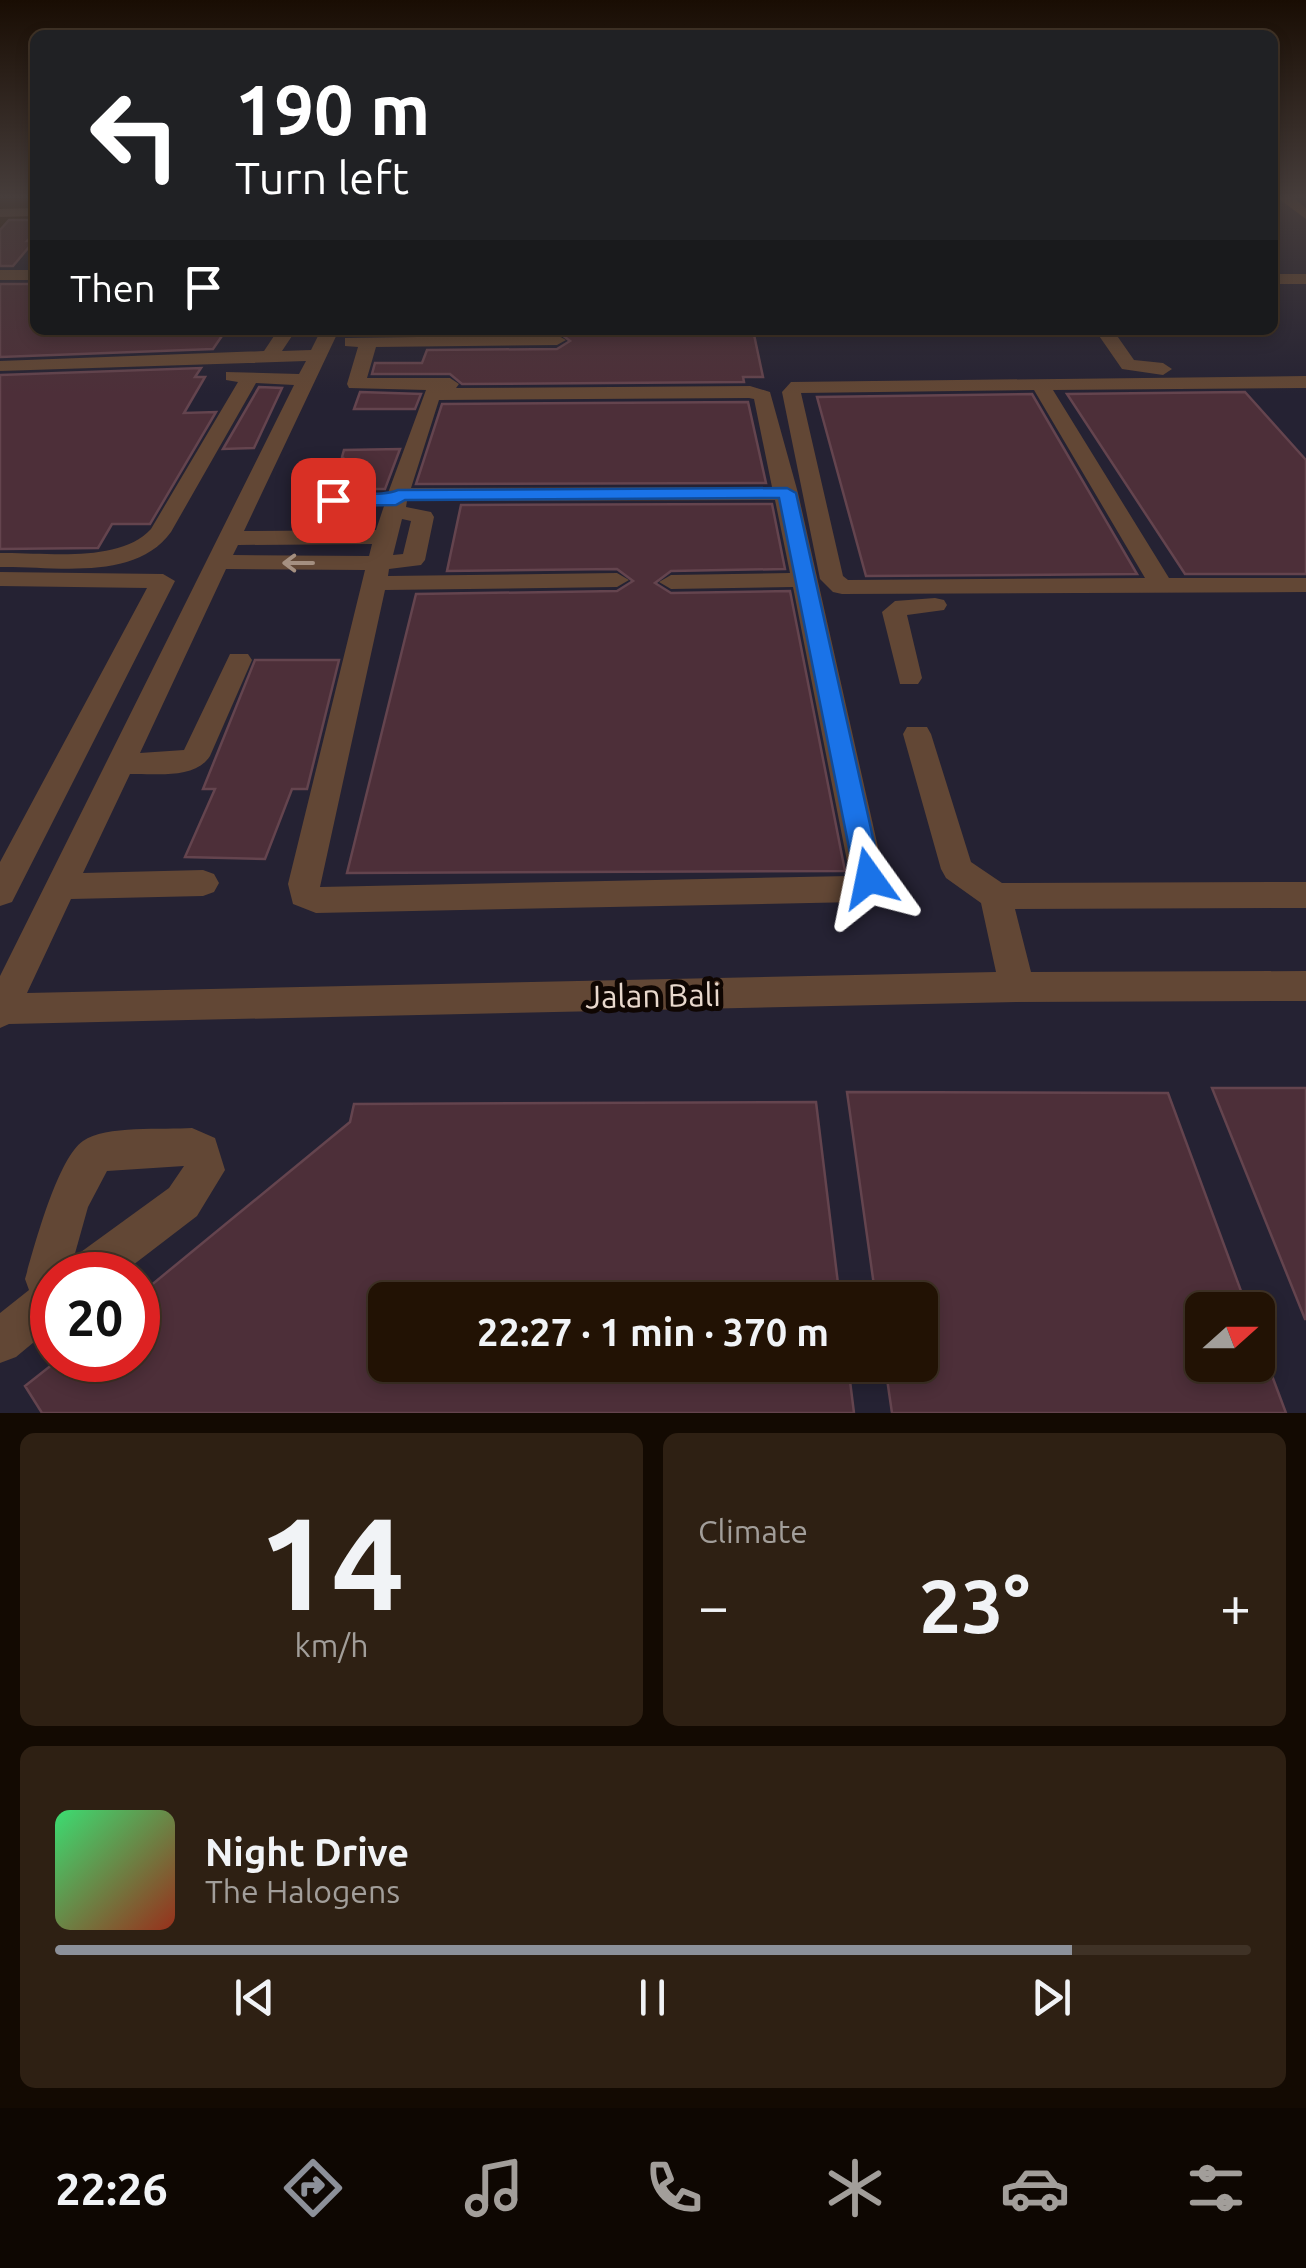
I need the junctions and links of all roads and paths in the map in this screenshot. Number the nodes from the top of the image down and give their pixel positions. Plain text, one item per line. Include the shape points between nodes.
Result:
1 (0, 275) edge
2 (30, 275) edge
3 (1278, 281) edge
4 (1304, 290) edge
5 (1278, 291) edge
6 (284, 335) edge
7 (1107, 335) edge
8 (558, 340) dead end
9 (368, 342) junction
10 (320, 352) edge
11 (270, 356) junction
12 (0, 366) edge
13 (1306, 368) edge
14 (251, 376) junction
15 (0, 377) edge
16 (752, 380) dead end
17 (1306, 382) edge
18 (1041, 385) junction
19 (337, 464) dead end
20 (787, 493) junction
21 (396, 502) junction
22 (224, 550) junction
23 (0, 560) edge
24 (379, 561) junction
25 (0, 579) edge
26 (617, 580) dead end
27 (806, 580) junction
28 (672, 582) dead end
29 (1306, 585) edge
30 (1162, 587) junction
31 (1306, 597) edge
32 (239, 660) dead end
33 (909, 678) dead end
34 (918, 734) dead end
35 (120, 764) junction
36 (203, 883) dead end
37 (62, 886) junction
38 (0, 893) edge
39 (1306, 895) edge
40 (996, 896) junction
41 (1015, 981) junction
42 (1306, 986) edge
43 (1, 1010) edge
44 (52, 1252) edge
45 (116, 1252) edge
46 (30, 1317) edge
47 (0, 1341) edge

1 - 2 street
3 - 4 street
4 - 5 street
6 - 11 street
7 - 13 street via 1137,369
8 - 9 street
9 - 10 street
9 - 16 street via 358,385
10 - 11 street
10 - 14 street
10 - 22 street
11 - 12 street
14 - 15 street
14 - 23 street via 146,548 121,558
17 - 18 street
18 - 30 street
18 - 30 street via 792,388 832,579 849,590
19 - 21 street via 328,499
20 - 21 street
20 - 21 street via 758,393 435,393
20 - 27 street
21 - 24 street
21 - 24 street via 424,517 416,558
22 - 24 street
22 - 35 street
24 - 26 street
24 - 27 street via 304,884 305,895 316,900 858,889 869,878
25 - 38 street via 164,582
27 - 28 street
29 - 30 street
31 - 33 street via 904,606 892,616
32 - 35 street via 196,756
34 - 40 street via 956,868
35 - 37 street
36 - 37 street
37 - 43 street
39 - 40 street
40 - 41 street
41 - 42 street, Jalan Bali
41 - 43 street, Jalan Bali
44 - 45 street via 94,1156 202,1151 205,1170 182,1202
46 - 47 street

